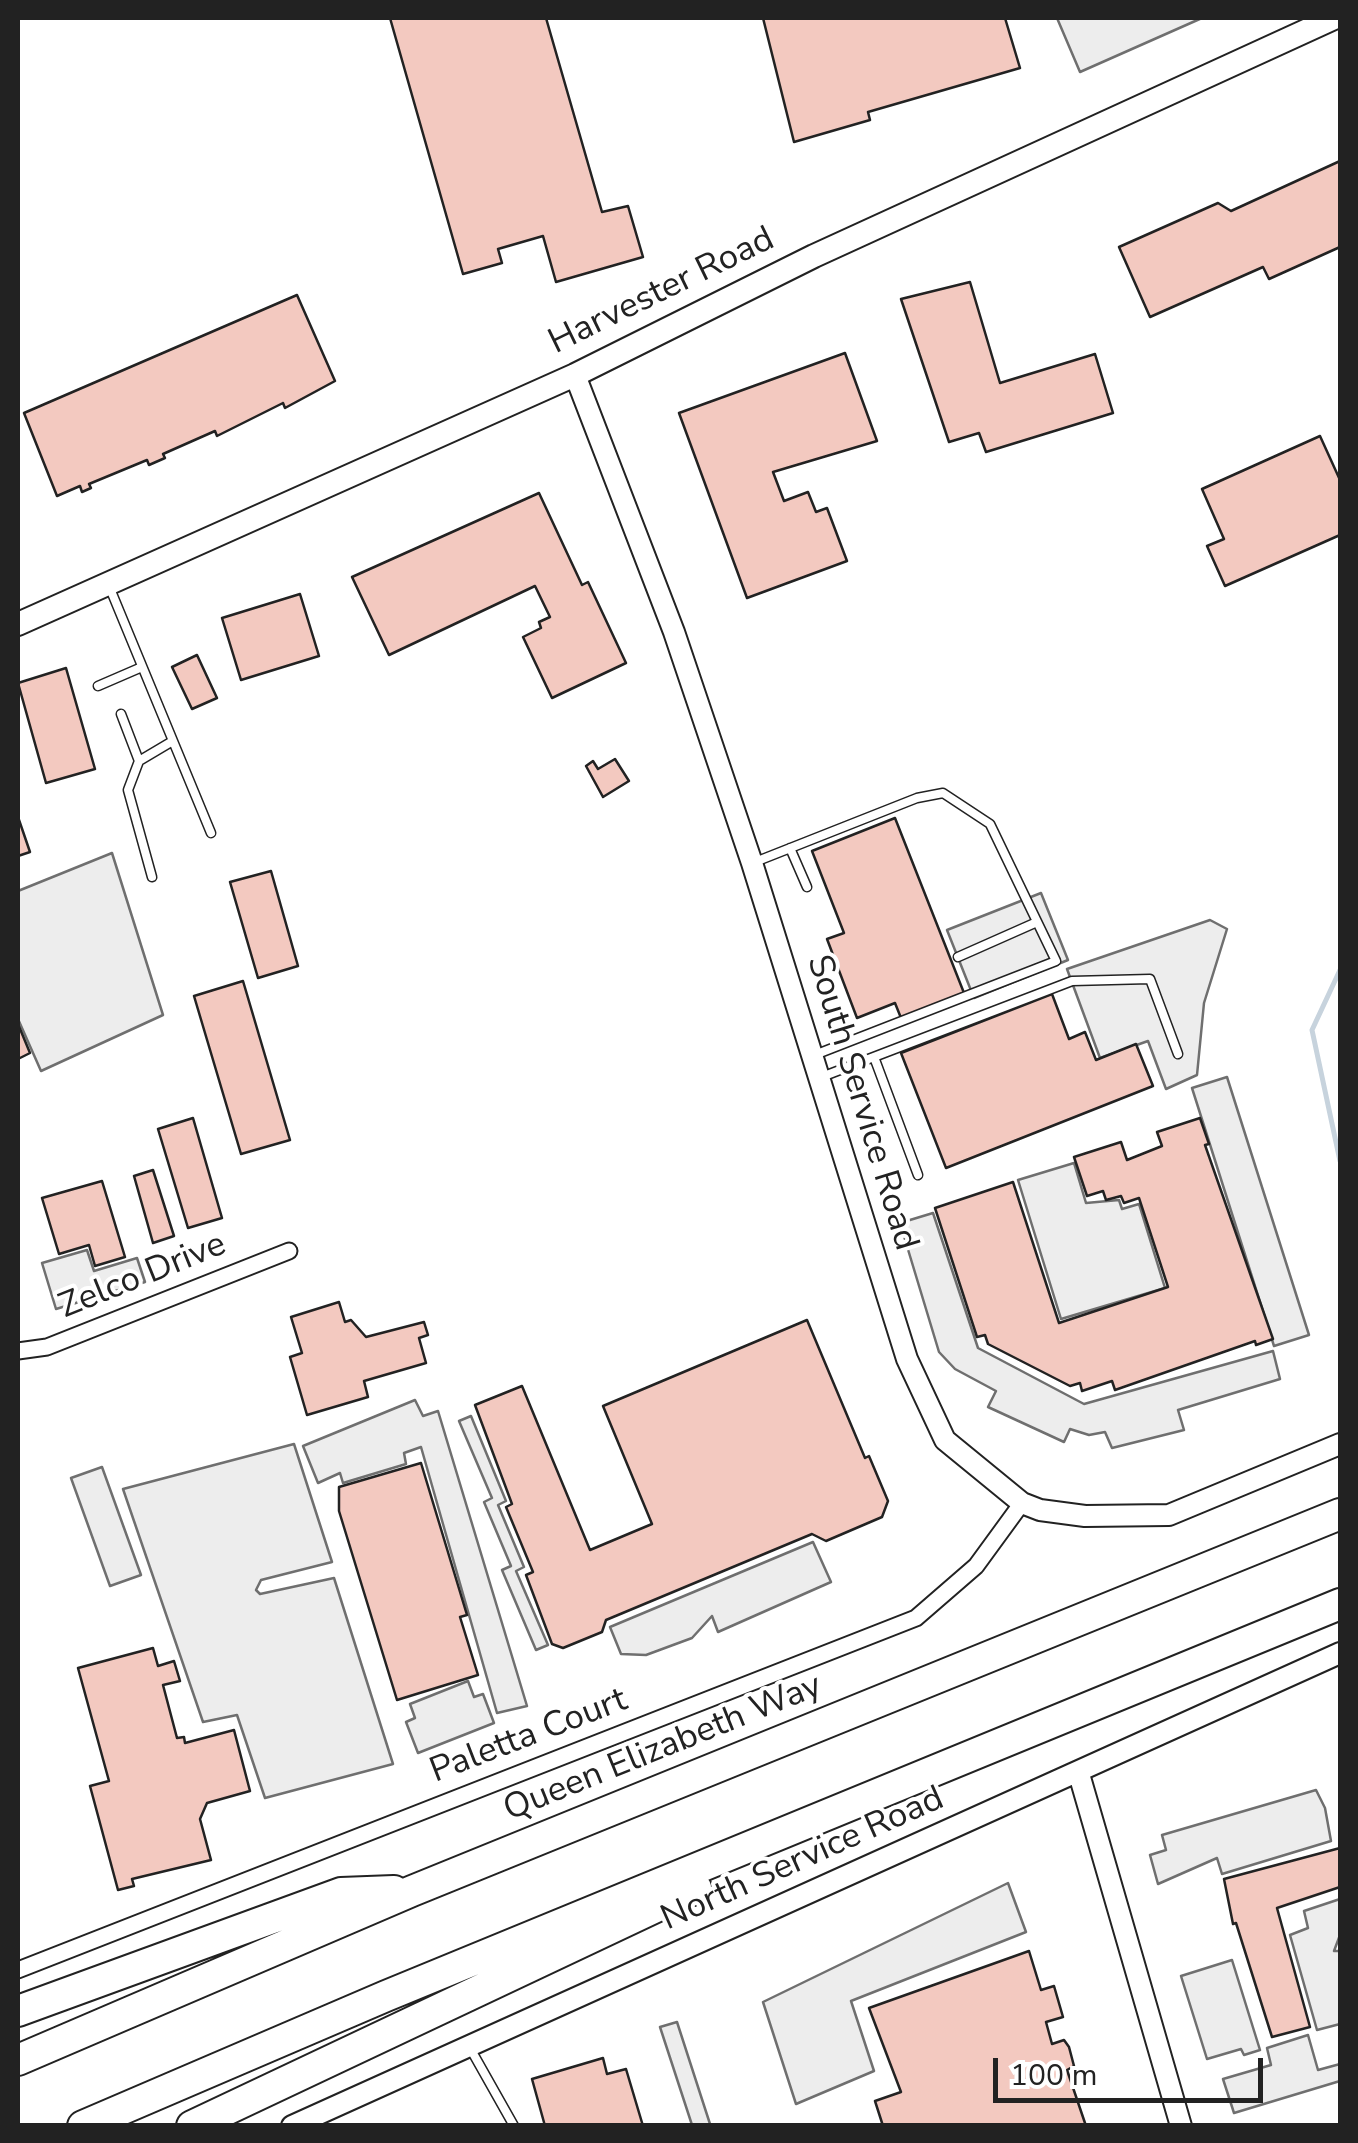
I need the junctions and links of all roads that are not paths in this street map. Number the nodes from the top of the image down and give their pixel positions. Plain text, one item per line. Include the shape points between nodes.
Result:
1 (1334, 18) edge
2 (575, 375) junction
3 (109, 586) junction
4 (18, 624) edge
5 (142, 667) junction
6 (98, 686) dead end
7 (121, 714) dead end
8 (171, 742) junction
9 (139, 761) junction
10 (210, 833) dead end
11 (790, 848) junction
12 (752, 864) junction
13 (152, 877) dead end
14 (807, 888) dead end
15 (1037, 922) junction
16 (958, 957) dead end
17 (1178, 1054) dead end
18 (812, 1056) junction
19 (874, 1058) junction
20 (819, 1078) junction
21 (918, 1175) dead end
22 (289, 1251) dead end
23 (18, 1351) edge
24 (1340, 1444) edge
25 (1022, 1503) junction
26 (1340, 1514) edge
27 (1340, 1604) edge
28 (1340, 1653) edge
29 (1079, 1774) junction
30 (860, 1800) junction
31 (412, 1891) junction
32 (18, 1970) edge
33 (18, 2011) edge
34 (468, 2044) junction
35 (18, 2060) edge
36 (82, 2126) edge
37 (192, 2126) edge
38 (292, 2126) edge
39 (514, 2126) edge
40 (1181, 2126) edge

1 - 2 main road, Harvester Road via 814,256
2 - 3 main road, Harvester Road
2 - 12 street, South Service Road via 674,632
3 - 4 main road, Harvester Road
3 - 5 lane
5 - 6 lane
5 - 8 lane
7 - 9 lane
8 - 9 lane
8 - 10 lane
9 - 13 lane via 128,790
11 - 12 lane
11 - 14 lane
11 - 15 lane via 943,793 990,824
12 - 18 street, South Service Road
15 - 16 lane
15 - 18 lane via 1056,961
17 - 19 lane via 1150,978 1072,981
18 - 20 street, South Service Road
19 - 20 lane
19 - 21 lane
20 - 25 street, South Service Road via 906,1358 945,1440
22 - 23 street, Zelco Drive via 47,1347
24 - 25 street, South Service Road via 1169,1516 1085,1516
25 - 32 street, Paletta Court via 976,1566 916,1618
26 - 31 highway, Queen Elizabeth Way
27 - 30 highway
28 - 29 street, North Service Road
29 - 34 street, North Service Road
29 - 40 street
30 - 36 highway
30 - 37 highway via 812,1832
31 - 33 highway via 341,1893
31 - 35 highway, Queen Elizabeth Way
34 - 38 street, North Service Road
34 - 39 lane

